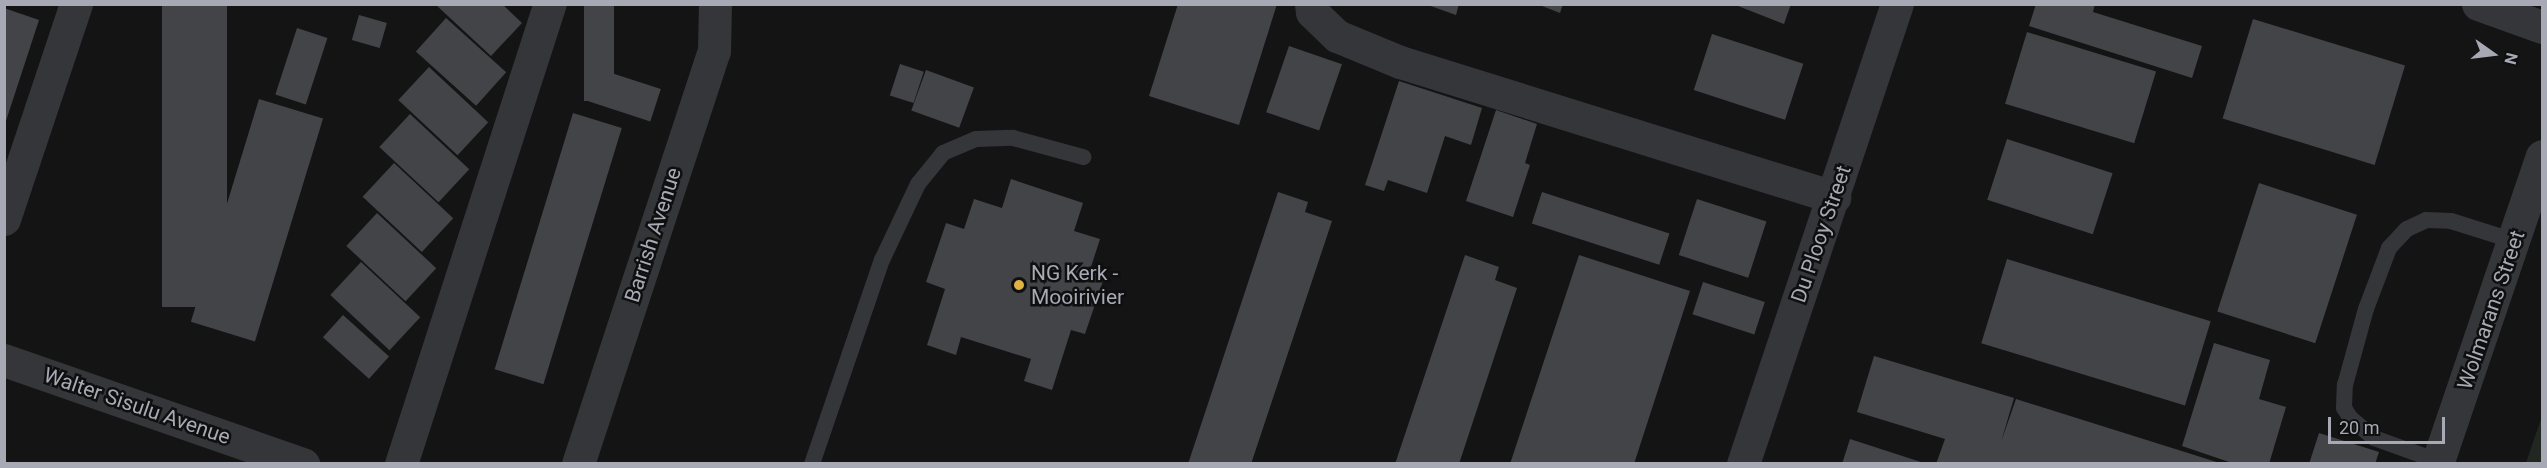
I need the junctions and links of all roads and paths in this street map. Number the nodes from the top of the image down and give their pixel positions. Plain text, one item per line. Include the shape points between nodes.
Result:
1 (76, 4) edge
2 (550, 4) edge
3 (715, 4) edge
4 (1311, 4) edge
5 (1897, 4) edge
6 (2478, 4) edge
7 (2542, 27) edge
8 (2542, 156) edge
9 (1083, 157) dead end
10 (1834, 197) junction
11 (4, 219) edge
12 (2515, 241) junction
13 (4, 360) edge
14 (2438, 462) edge
15 (303, 464) edge
16 (401, 464) edge
17 (578, 464) edge
18 (812, 464) edge
19 (1743, 464) edge

1 - 11 street
2 - 16 street
3 - 17 street, Barrish Avenue via 714,51
4 - 10 street via 1312,12 1337,36 1400,62
5 - 10 street, Du Plooy Street
6 - 7 street
8 - 12 street, Wolmarans Street
9 - 18 lane via 1013,138 976,139 943,153 918,184 882,260
10 - 19 street, Du Plooy Street
12 - 14 street, Wolmarans Street
12 - 14 lane via 2451,221 2426,220 2407,229 2390,248 2366,309 2345,385 2344,408 2374,438
13 - 15 street, Walter Sisulu Avenue

